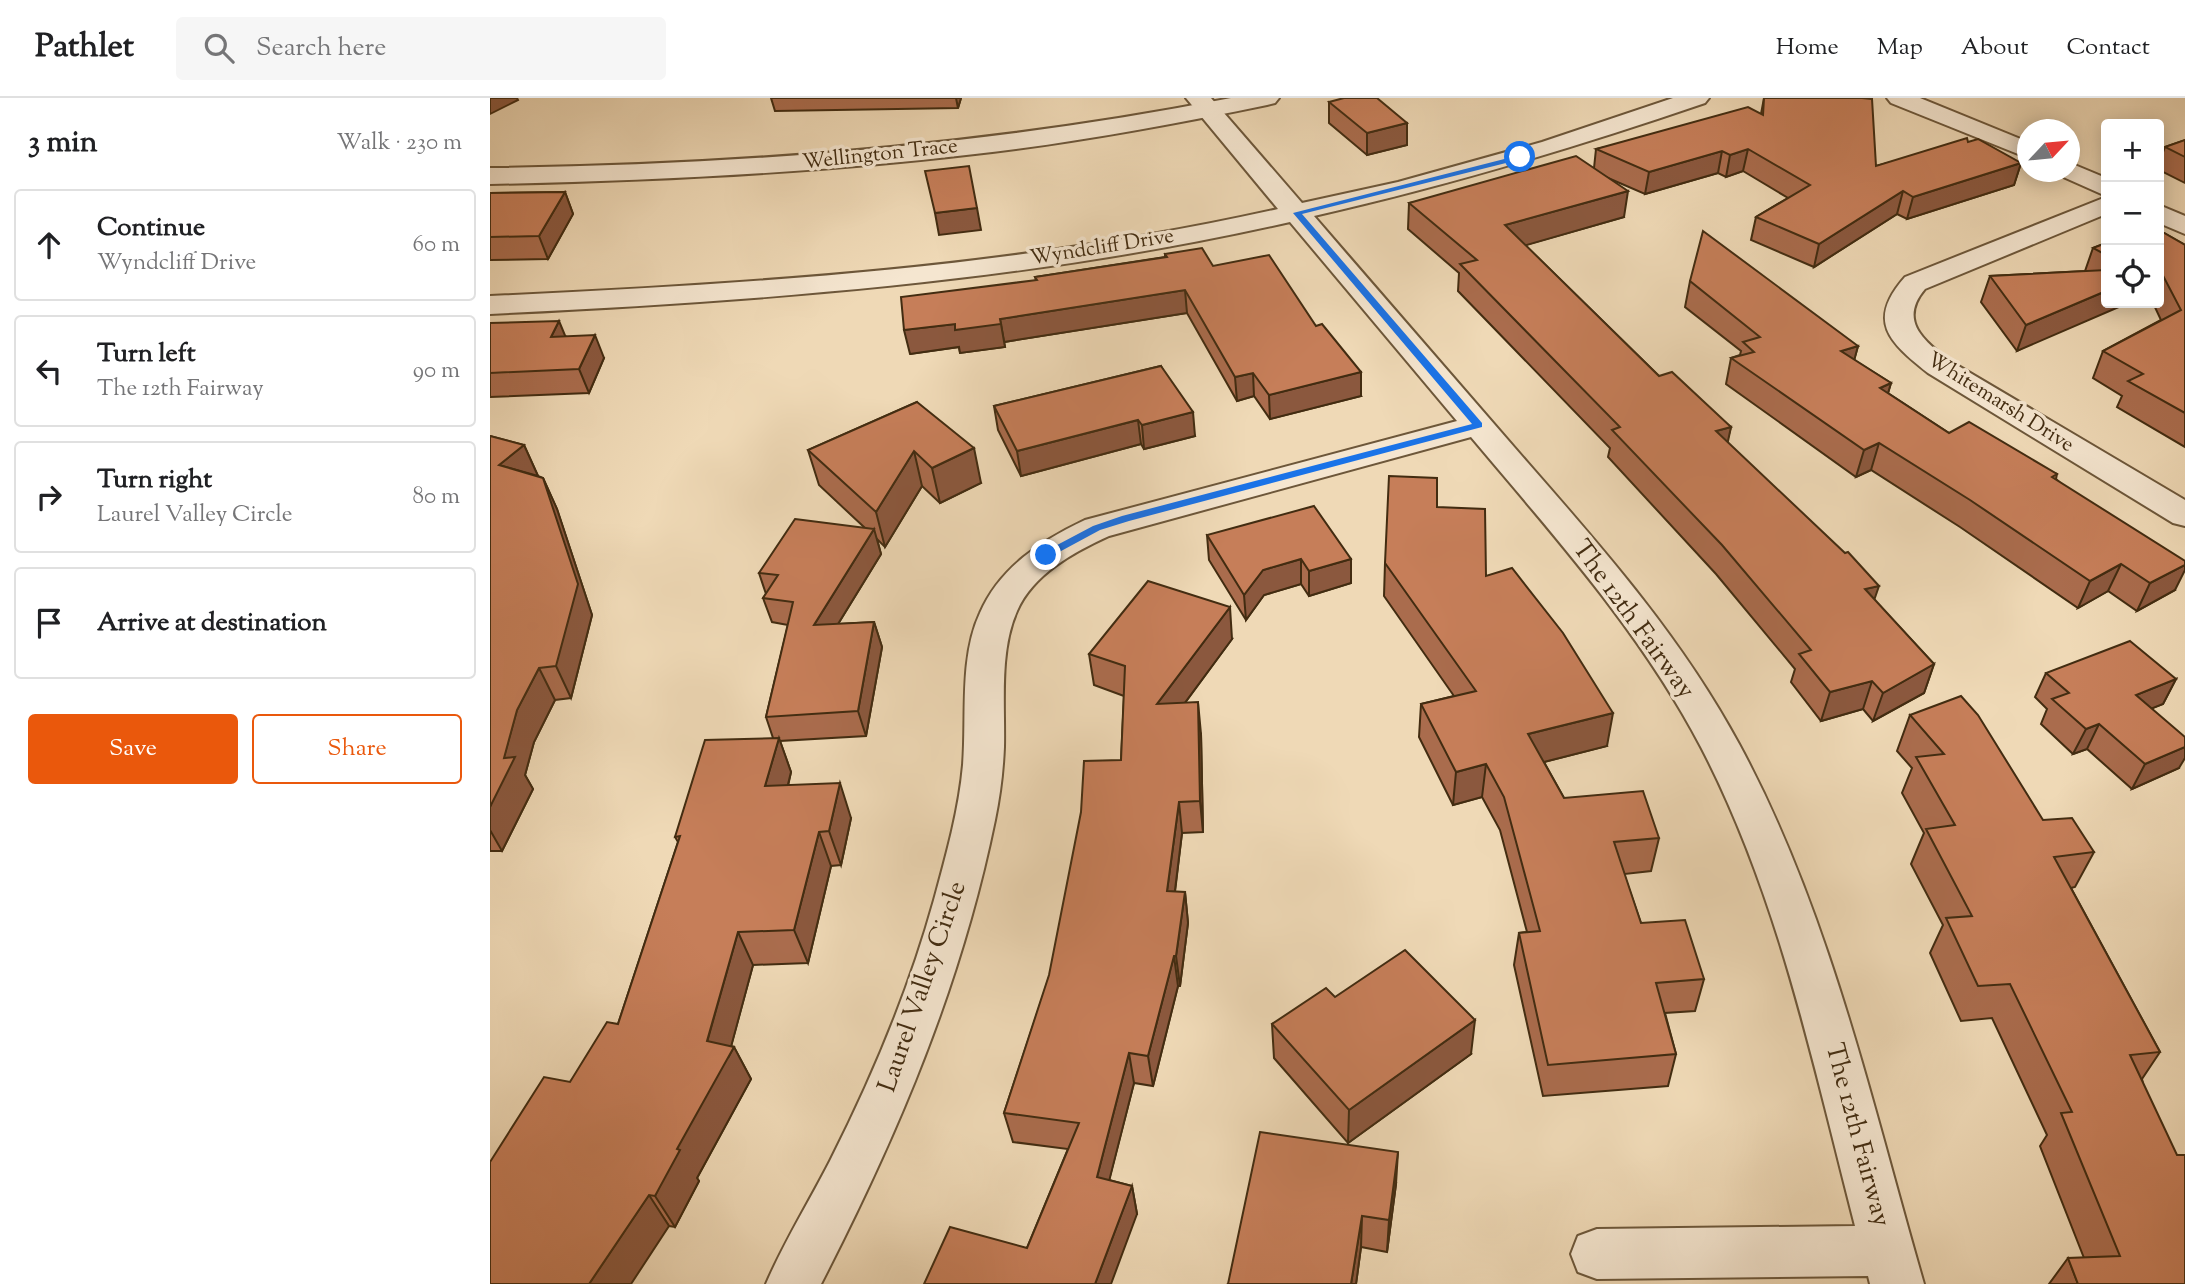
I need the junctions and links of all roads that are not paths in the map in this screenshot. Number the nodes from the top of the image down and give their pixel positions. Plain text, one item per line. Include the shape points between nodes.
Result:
1 (1267, 98) edge
2 (1696, 98) edge
3 (1899, 98) edge
4 (1204, 104) edge
5 (2017, 146) edge
6 (490, 176) edge
7 (2080, 176) edge
8 (2101, 186) edge
9 (2101, 207) edge
10 (1297, 213) junction
11 (2164, 216) edge
12 (2185, 226) edge
13 (490, 305) edge
14 (1479, 425) junction
15 (2185, 515) edge
16 (1597, 1254) dead end
17 (1893, 1268) edge
18 (793, 1284) edge

1 - 4 street, Wellington Trace
2 - 10 street, Wyndcliff Drive via 1520,157
3 - 5 street
4 - 6 street, Wellington Trace via 1020,140 897,155 671,172
4 - 10 street, The 12th Fairway
7 - 8 street
9 - 15 street, Whitemarsh Drive via 1915,283 1899,303 1900,328 1920,353 1939,367
10 - 13 street, Wyndcliff Drive via 1061,256 864,281 709,295
10 - 14 street, The 12th Fairway
11 - 12 street
14 - 17 street, The 12th Fairway via 1613,583 1668,659 1720,745 1766,843 1807,955
14 - 18 street, Laurel Valley Circle via 1097,528 1046,555 1010,592 991,635 983,767 949,926 906,1049 844,1189
16 - 17 street

